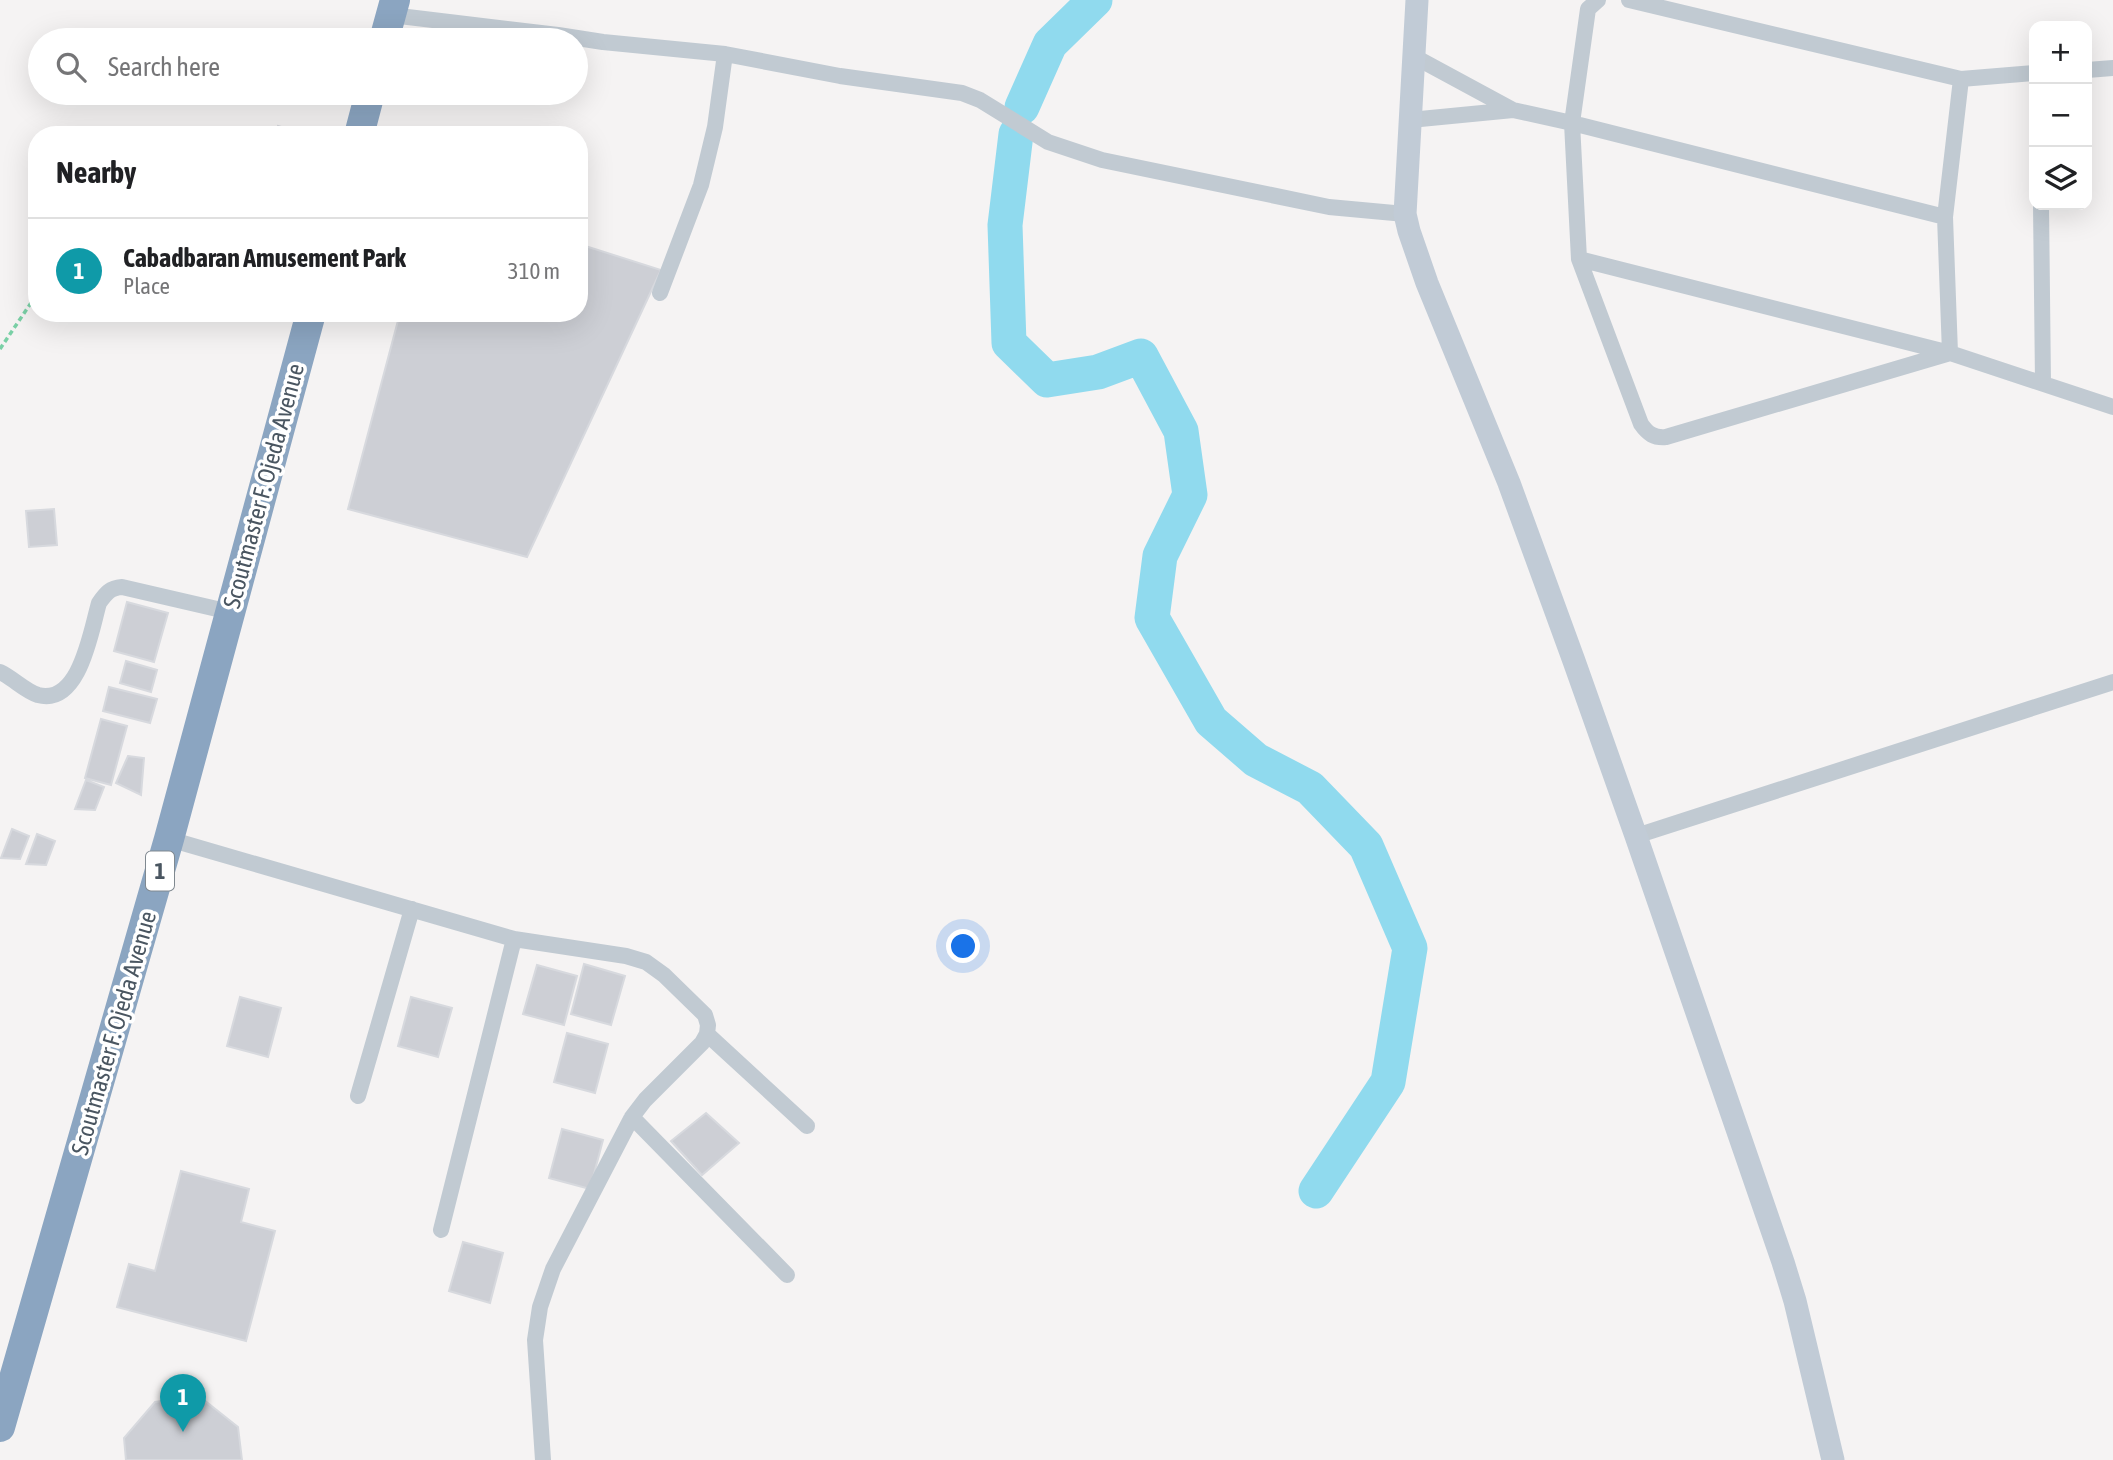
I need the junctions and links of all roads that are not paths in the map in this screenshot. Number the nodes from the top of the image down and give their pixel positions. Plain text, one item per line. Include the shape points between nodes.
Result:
1 (1417, 0) edge
2 (1598, 0) edge
3 (1629, 0) edge
4 (390, 18) edge
5 (489, 28) edge
6 (588, 40) edge
7 (725, 54) junction
8 (1415, 57) junction
9 (2113, 68) edge
10 (2092, 70) edge
11 (2029, 73) edge
12 (1961, 79) junction
13 (367, 105) edge
14 (1513, 110) junction
15 (1410, 120) junction
16 (1572, 123) junction
17 (361, 126) edge
18 (2040, 210) edge
19 (1405, 214) junction
20 (1945, 217) junction
21 (1579, 259) junction
22 (660, 293) dead end
23 (309, 322) edge
24 (1951, 353) junction
25 (2042, 383) junction
26 (2113, 407) edge
27 (230, 612) junction
28 (0, 672) edge
29 (2113, 682) edge
30 (1636, 836) junction
31 (169, 839) junction
32 (412, 909) junction
33 (514, 939) junction
34 (707, 1034) junction
35 (358, 1096) dead end
36 (632, 1118) junction
37 (807, 1126) dead end
38 (441, 1230) dead end
39 (787, 1275) dead end
40 (0, 1427) edge
41 (543, 1460) edge
42 (1833, 1460) edge

1 - 8 street
2 - 16 street via 1588,9
3 - 12 street
4 - 5 street
6 - 7 street
7 - 19 street via 962,93 1048,142 1102,160 1329,207
7 - 22 street via 701,184
8 - 14 street
8 - 15 street
9 - 10 street
11 - 12 street
12 - 20 street
13 - 17 highway
14 - 15 street
14 - 16 street
15 - 19 street
16 - 20 street
16 - 21 street
18 - 25 street
19 - 30 street via 1427,283 1509,483
20 - 24 street
21 - 24 street
21 - 24 street via 1641,424 1657,438
23 - 27 highway, Scoutmaster F. Ojeda Avenue / 1
24 - 25 street
25 - 26 street
27 - 28 street via 113,588 100,603 80,667 66,689 39,696
27 - 31 highway, Scoutmaster F. Ojeda Avenue / 1
29 - 30 street
30 - 42 street via 1783,1262
31 - 32 street
31 - 40 highway, Scoutmaster F. Ojeda Avenue / 1
32 - 33 street
32 - 35 street
33 - 34 street via 646,962 705,1014
33 - 38 street
34 - 36 street
34 - 37 street
36 - 39 street
36 - 41 street via 553,1269 540,1307 535,1340

